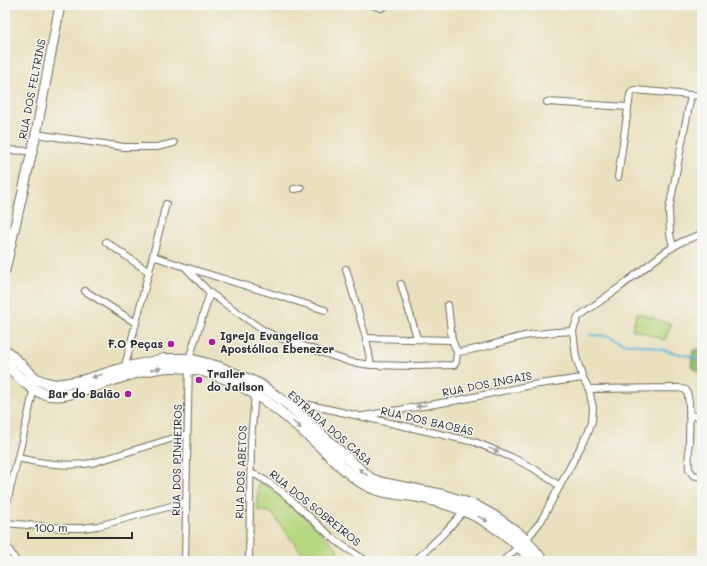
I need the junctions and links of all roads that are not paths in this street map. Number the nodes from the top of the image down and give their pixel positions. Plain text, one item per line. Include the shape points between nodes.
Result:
1 (60, 5) edge
2 (373, 5) edge
3 (386, 5) edge
4 (691, 95) junction
5 (702, 96) edge
6 (547, 102) dead end
7 (628, 107) junction
8 (36, 134) junction
9 (174, 143) dead end
10 (5, 150) edge
11 (31, 151) junction
12 (618, 178) dead end
13 (166, 204) dead end
14 (702, 234) edge
15 (106, 242) dead end
16 (673, 247) junction
17 (153, 256) junction
18 (185, 267) junction
19 (346, 269) dead end
20 (5, 270) edge
21 (149, 272) junction
22 (401, 284) dead end
23 (85, 291) dead end
24 (210, 293) junction
25 (448, 305) dead end
26 (325, 310) dead end
27 (136, 323) junction
28 (573, 331) junction
29 (366, 338) junction
30 (417, 338) junction
31 (452, 340) junction
32 (5, 350) edge
33 (457, 352) junction
34 (5, 363) edge
35 (189, 363) junction
36 (371, 365) junction
37 (124, 372) junction
38 (583, 378) junction
39 (35, 384) junction
40 (257, 389) junction
41 (589, 389) junction
42 (285, 409) junction
43 (395, 410) junction
44 (689, 415) junction
45 (361, 416) junction
46 (702, 417) edge
47 (395, 424) junction
48 (187, 434) junction
49 (18, 458) junction
50 (251, 473) junction
51 (702, 477) edge
52 (560, 486) junction
53 (186, 502) junction
54 (467, 507) junction
55 (5, 510) edge
56 (5, 523) edge
57 (5, 543) edge
58 (522, 543) junction
59 (16, 561) edge
60 (184, 561) edge
61 (249, 561) edge
62 (366, 561) edge
63 (416, 561) edge
64 (503, 561) edge
65 (532, 561) edge
66 (543, 561) edge

1 - 8 street, RUA DOS FELTRINS
2 - 3 street via 381,8
4 - 5 street
4 - 7 street via 634,90 630,95
4 - 16 street via 669,210
6 - 7 street
7 - 12 street
8 - 9 street via 124,147 156,147
8 - 11 street, RUA DOS FELTRINS
10 - 11 street
11 - 20 street, RUA DOS FELTRINS
13 - 17 street
14 - 16 street
15 - 21 street
16 - 28 street via 583,312 578,317
17 - 18 street
17 - 21 street
18 - 24 street
18 - 26 street
19 - 29 street
21 - 27 street
22 - 30 street
23 - 27 street
24 - 35 street, RUA DOS PINHEIROS
24 - 36 street via 269,334 342,360
25 - 31 street
27 - 37 street
28 - 33 street via 529,335 480,349
28 - 38 street via 576,357
29 - 30 street
29 - 36 street
30 - 31 street
31 - 33 street
32 - 39 main road, ESTRADA DOS CASA
33 - 36 street via 455,364 452,366
34 - 39 main road, ESTRADA DOS CASA via 15,374
35 - 37 main road, ESTRADA DOS CASA
35 - 40 main road, ESTRADA DOS CASA
35 - 48 street, RUA DOS PINHEIROS
37 - 39 main road, ESTRADA DOS CASA via 67,384
38 - 41 street
38 -> 43 street, RUA DOS INGAIS
39 - 49 street
40 - 42 main road, ESTRADA DOS CASA
40 - 50 street, RUA DOS ABETOS via 252,422
41 - 44 street via 684,389 688,393
41 - 52 street via 593,408 592,421 587,436
42 - 45 street, RUA DOS BAOBÁS via 310,405
42 - 54 main road, ESTRADA DOS CASA via 366,485 381,486 450,505
43 - 45 street, RUA DOS INGAIS
43 - 47 street
44 - 46 street
44 - 51 street via 689,465 691,474
45 - 47 street, RUA DOS BAOBÁS
47 -> 52 street, RUA DOS BAOBÁS via 475,442 528,465
48 - 49 street via 79,465 65,466
48 - 53 street, RUA DOS PINHEIROS
49 - 55 street
50 - 61 street, RUA DOS ABETOS
50 - 62 street, RUA DOS SOBREIROS via 284,494 335,540
52 - 58 street via 541,521
53 - 56 street via 87,528
53 - 60 street, RUA DOS PINHEIROS
54 - 58 main road, ESTRADA DOS CASA
54 - 63 street
57 - 59 street
58 - 64 street
58 - 65 main road, ESTRADA DOS CASA
58 - 66 main road, ESTRADA DOS CASA

